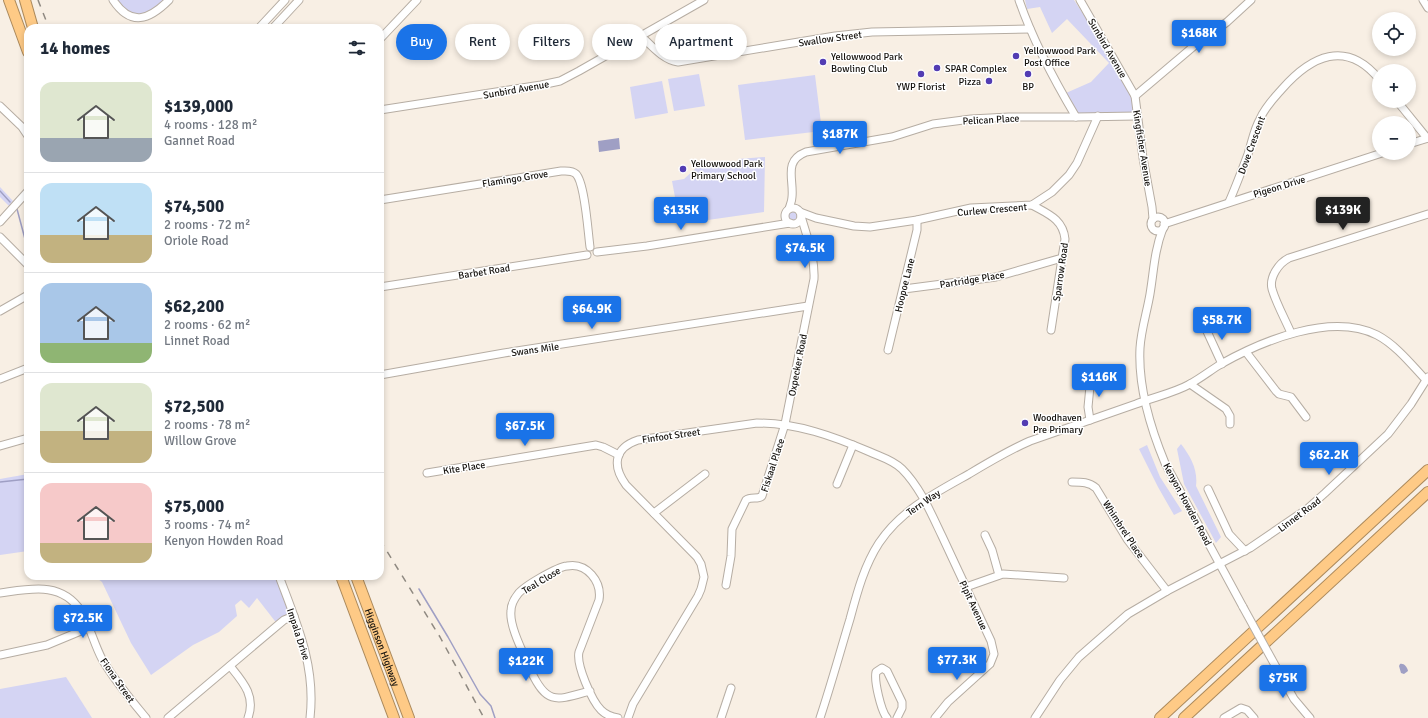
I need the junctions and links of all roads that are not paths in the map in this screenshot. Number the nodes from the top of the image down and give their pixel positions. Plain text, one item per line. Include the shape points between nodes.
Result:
1 (9, 0) edge
2 (25, 0) edge
3 (113, 0) edge
4 (168, 0) edge
5 (285, 0) edge
6 (299, 0) edge
7 (417, 0) edge
8 (704, 0) edge
9 (1019, 0) edge
10 (1080, 0) edge
11 (1251, 0) edge
12 (1423, 0) edge
13 (1428, 8) edge
14 (32, 24) edge
15 (263, 24) edge
16 (277, 24) edge
17 (1030, 29) junction
18 (647, 33) edge
19 (384, 35) edge
20 (24, 41) edge
21 (647, 41) edge
22 (600, 60) edge
23 (1372, 73) edge
24 (1135, 96) junction
25 (0, 106) edge
26 (1403, 108) edge
27 (384, 109) edge
28 (1098, 116) junction
29 (1137, 116) junction
30 (1076, 117) junction
31 (24, 130) edge
32 (1427, 138) edge
33 (1416, 142) edge
34 (1372, 156) edge
35 (24, 195) edge
36 (792, 197) junction
37 (384, 199) edge
38 (1229, 202) junction
39 (1032, 205) junction
40 (1152, 207) junction
41 (787, 211) junction
42 (1428, 214) edge
43 (798, 218) junction
44 (1153, 219) junction
45 (917, 220) junction
46 (0, 222) edge
47 (1163, 223) junction
48 (768, 226) junction
49 (1154, 229) junction
50 (0, 237) edge
51 (1157, 244) junction
52 (590, 247) junction
53 (597, 252) junction
54 (587, 255) junction
55 (1062, 258) junction
56 (24, 261) edge
57 (384, 286) edge
58 (904, 288) junction
59 (24, 297) edge
60 (808, 306) junction
61 (0, 311) edge
62 (1205, 327) dead end
63 (1051, 330) dead end
64 (1291, 333) junction
65 (888, 350) dead end
66 (1246, 352) junction
67 (1222, 364) junction
68 (24, 370) edge
69 (384, 374) edge
70 (1091, 376) dead end
71 (1427, 378) edge
72 (0, 379) edge
73 (1190, 384) junction
74 (1145, 400) junction
75 (1306, 417) dead end
76 (1090, 420) junction
77 (786, 424) junction
78 (1230, 424) dead end
79 (24, 439) edge
80 (853, 445) junction
81 (0, 446) edge
82 (619, 455) junction
83 (1428, 470) edge
84 (426, 473) dead end
85 (704, 474) dead end
86 (1072, 482) dead end
87 (837, 484) dead end
88 (1208, 489) dead end
89 (1428, 492) edge
90 (924, 499) junction
91 (654, 513) junction
92 (985, 535) dead end
93 (1245, 551) junction
94 (1220, 564) junction
95 (998, 575) junction
96 (1064, 578) dead end
97 (280, 580) edge
98 (342, 580) edge
99 (357, 580) edge
100 (726, 585) dead end
101 (966, 588) junction
102 (1167, 591) junction
103 (0, 593) edge
104 (294, 616) junction
105 (88, 628) junction
106 (0, 655) edge
107 (230, 666) junction
108 (731, 688) dead end
109 (590, 691) junction
110 (146, 718) edge
111 (168, 718) edge
112 (248, 718) edge
113 (310, 718) edge
114 (394, 718) edge
115 (409, 718) edge
116 (618, 718) edge
117 (628, 718) edge
118 (721, 718) edge
119 (820, 718) edge
120 (887, 718) edge
121 (898, 718) edge
122 (935, 718) edge
123 (1035, 718) edge
124 (1160, 718) edge
125 (1184, 718) edge
126 (1224, 718) edge
127 (1254, 718) edge
128 (1310, 718) edge

1 - 20 highway
2 - 14 highway
3 - 4 street via 129,16 141,18 156,12
5 - 15 street
6 - 16 street
7 - 19 street
8 - 18 street, Sunbird Avenue
9 - 17 street
10 - 24 street, Sunbird Avenue
11 - 24 street, Kingfisher Avenue
12 - 13 street
17 - 21 street, Swallow Street via 872,32 678,62 665,57
17 - 30 street via 1057,85
22 - 27 street, Sunbird Avenue via 549,84
23 - 38 street, Dove Crescent via 1360,62 1341,55 1319,60 1299,71 1271,101 1259,120
24 - 29 street, Kingfisher Avenue
25 - 31 street
26 - 32 street
28 - 29 street, Pelican Place
28 - 30 street, Pelican Place
28 - 39 street, Curlew Crescent via 1069,175 1052,192
29 - 40 street, Kingfisher Avenue
30 - 36 street, Pelican Place via 971,119 933,124 892,137 815,149 800,154 793,162
32 - 33 street
34 - 38 street, Pigeon Drive
35 - 46 street
36 - 41 street
36 - 43 street
37 - 52 street, Flamingo Grove via 561,171 572,172 577,175 582,188
38 - 47 street, Pigeon Drive
39 - 45 street, Curlew Crescent via 971,208
39 - 55 street, Sparrow Road via 1053,217 1062,228 1065,239
40 - 44 street, Kingfisher Avenue
40 - 47 street
41 - 43 street via 794,208
41 - 43 street via 785,218
41 - 48 street
42 - 64 street via 1289,258 1284,262 1274,275 1272,289
43 - 45 street, Curlew Crescent via 816,218 870,227
43 - 48 street
43 - 60 street, Oxpecker Road via 806,233 814,269
44 - 47 street via 1157,217
44 - 49 street via 1151,225
45 - 58 street, Hoopoe Lane
47 - 49 street via 1158,230
47 - 51 street, Kenyon Howden Road
48 - 53 street
49 - 51 street, Kenyon Howden Road
50 - 56 street
51 - 74 street, Kenyon Howden Road via 1140,347
52 - 53 street via 595,248
52 - 54 street via 586,251
53 - 54 street via 594,257
54 - 57 street, Barbet Road
55 - 58 street, Partridge Place via 996,277
55 - 63 street, Sparrow Road
58 - 65 street, Hoopoe Lane
59 - 61 street
60 - 69 street, Swans Mile
60 - 77 street, Oxpecker Road
62 - 67 street
64 - 66 street, Tern Way
64 - 71 street, Tern Way via 1340,326 1359,329 1376,335 1390,344
66 - 67 street, Tern Way
66 - 75 street via 1276,391 1291,397
67 - 73 street, Tern Way
68 - 72 street
70 - 76 street via 1088,406
71 - 93 street, Linnet Road via 1388,434 1302,513
73 - 74 street, Tern Way
73 - 78 street via 1226,409 1230,416
74 - 76 street, Tern Way
74 - 94 street, Kenyon Howden Road via 1165,463
76 - 90 street, Tern Way via 1012,448
77 - 80 street, Finfoot Street via 810,429
77 - 82 street, Finfoot Street via 757,423 638,440 624,447
77 - 100 street, Fiskaal Place via 762,496 746,500 735,523 731,535 731,556
79 - 81 street
80 - 87 street
80 - 90 street, Finfoot Street via 900,467
82 - 84 street, Kite Place via 596,445
82 - 91 street via 619,476
83 - 124 highway
85 - 91 street
86 - 102 street, Whimbrel Place via 1084,482 1096,488 1128,539
88 - 93 street via 1229,534
89 - 125 highway
90 - 101 street, Pipit Avenue
90 - 119 street, Tern Way via 888,531 866,566
91 - 117 street via 697,557 703,570 703,583 698,596 633,704
92 - 95 street via 992,550
93 - 94 street, Linnet Road
94 - 102 street
94 - 128 street, Kenyon Howden Road, bridge via 1294,699
95 - 96 street
95 - 101 street
97 - 104 street, Impala Drive
98 - 114 highway, Higginson Highway
99 - 115 highway, Higginson Highway
101 - 122 street, Pipit Avenue via 991,641 993,657 985,669 948,702
102 - 123 street via 1128,614 1079,657
103 - 105 street, Fiona Street via 39,588 56,591 71,600 81,612
104 - 107 street via 284,620
104 - 113 street, Impala Drive via 308,662 312,693
105 - 106 street via 47,645
105 - 110 street, Fiona Street via 108,670
107 - 111 street
107 - 112 street via 248,690
108 - 118 street
109 - 109 street, Teal Close via 578,655 600,592 598,583 589,572 580,567 567,566 552,572 519,593 512,604 511,618 541,690 560,698
109 - 116 street, Teal Close via 600,709
120 - 121 street via 881,708 875,678 876,672 882,668 887,671 902,702
126 - 127 street via 1241,708 1247,710

